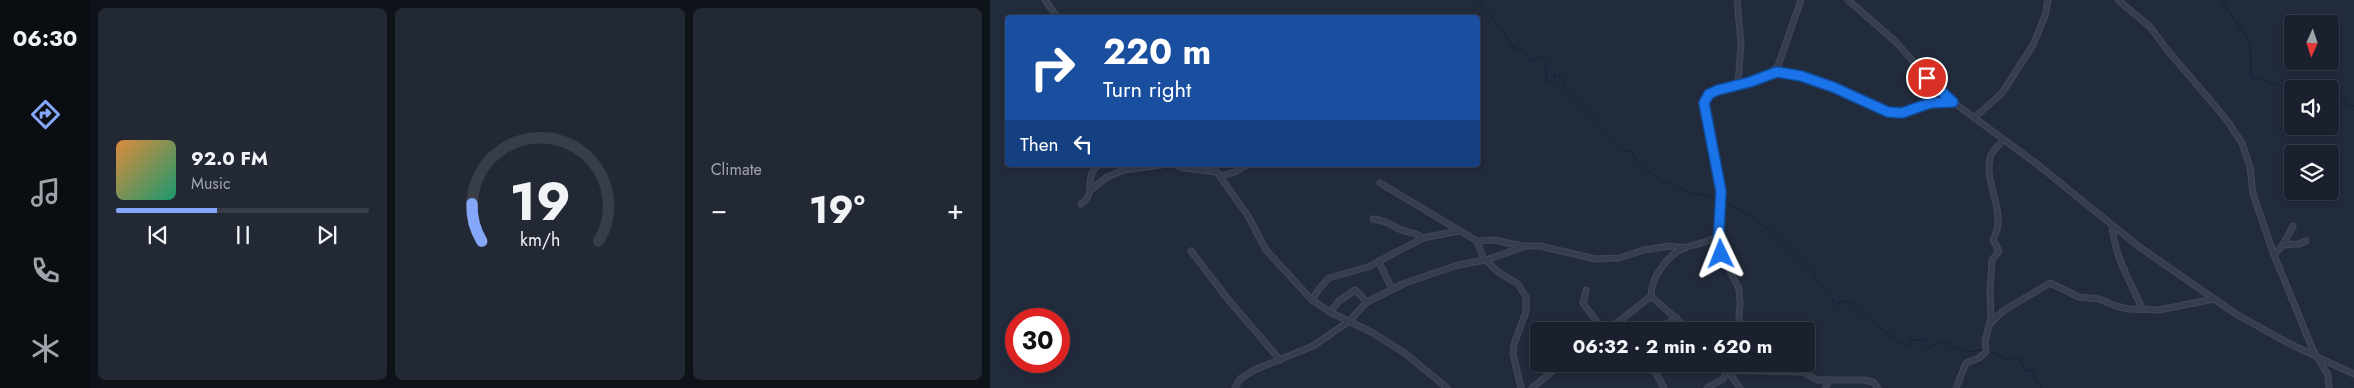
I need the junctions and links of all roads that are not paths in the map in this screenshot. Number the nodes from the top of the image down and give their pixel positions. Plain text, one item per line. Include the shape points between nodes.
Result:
1 (1044, 0) edge
2 (1737, 0) edge
3 (1801, 0) edge
4 (1848, 0) edge
5 (2048, 0) edge
6 (2118, 0) edge
7 (1056, 15) edge
8 (1767, 76) junction
9 (1738, 85) junction
10 (1953, 102) junction
11 (1974, 118) junction
12 (2003, 139) junction
13 (1096, 167) edge
14 (1146, 167) edge
15 (1181, 167) edge
16 (1213, 167) edge
17 (1244, 167) edge
18 (1217, 172) junction
19 (1221, 176) junction
20 (1380, 184) dead end
21 (1092, 189) junction
22 (1081, 204) dead end
23 (1373, 219) dead end
24 (2112, 226) junction
25 (2293, 226) dead end
26 (1460, 231) junction
27 (1719, 235) junction
28 (1423, 238) junction
29 (1477, 241) junction
30 (2306, 241) dead end
31 (2283, 245) junction
32 (1526, 246) junction
33 (1685, 248) junction
34 (1191, 251) dead end
35 (2274, 255) junction
36 (1485, 260) junction
37 (1379, 262) junction
38 (1392, 289) junction
39 (1586, 290) dead end
40 (1651, 296) junction
41 (2214, 299) junction
42 (1312, 300) junction
43 (1367, 302) junction
44 (2142, 308) junction
45 (1330, 312) junction
46 (1677, 318) junction
47 (1348, 322) junction
48 (1599, 322) edge
49 (1618, 322) edge
50 (1670, 322) edge
51 (1681, 322) edge
52 (1739, 322) edge
53 (1990, 324) junction
54 (2316, 357) junction
55 (1280, 360) junction
56 (1552, 372) edge
57 (1655, 372) edge
58 (1728, 372) edge
59 (1730, 372) edge
60 (1803, 372) edge
61 (2354, 374) edge
62 (1830, 380) junction
63 (1718, 386) edge
64 (1235, 388) edge
65 (1447, 388) edge
66 (1521, 388) edge
67 (1534, 388) edge
68 (1664, 388) edge
69 (1707, 388) edge
70 (1740, 388) edge
71 (1825, 388) edge
72 (1878, 388) edge
73 (1956, 388) edge
74 (2329, 388) edge

1 - 7 street
2 - 9 street via 1741,42
3 - 8 street via 1783,55 1778,66
4 - 10 street via 1896,41 1932,84
5 - 11 street via 2046,16 2034,45 2002,93
6 - 35 street via 2150,27 2242,142 2254,194
8 - 9 street
8 - 10 street via 1784,72 1813,80 1896,114 1930,103
9 - 27 street via 1709,94 1704,103 1721,191
10 - 11 street
11 - 12 street
12 - 24 street
12 - 53 street via 1992,153 1991,160 1991,186 1998,219 1998,231 1993,240 1999,251 1992,260
13 - 21 street via 1089,180
14 - 21 street via 1124,170 1107,177
15 - 18 street
16 - 18 street
17 - 19 street
18 - 19 street
19 - 42 street via 1266,250
20 - 26 street
21 - 22 street via 1088,199
23 - 28 street via 1390,222
24 - 41 street
24 - 44 street via 2120,265
25 - 31 street
26 - 28 street
26 - 29 street
27 - 33 street
27 - 52 street via 1721,254 1739,289
28 - 37 street
29 - 32 street via 1494,240
29 - 36 street
30 - 31 street
31 - 35 street
32 - 33 street via 1595,258 1619,258 1670,246
32 - 36 street
33 - 40 street via 1659,271
34 - 55 street
35 - 54 street
36 - 38 street via 1437,271
36 - 66 street via 1518,284 1526,297 1526,312 1513,354
37 - 38 street
37 - 42 street via 1329,278
38 - 43 street
39 - 48 street via 1583,303
40 - 46 street
40 - 49 street
41 - 44 street via 2159,310
41 - 54 street
42 - 45 street
43 - 45 street via 1354,290
43 - 47 street
44 - 53 street via 2129,309 2099,299 2079,297 2050,283 2003,311
45 - 47 street
46 - 50 street
46 - 51 street
47 - 55 street via 1312,346
47 - 65 street via 1406,354
53 - 73 street via 1984,341 1986,352 1966,363
54 - 61 street
54 - 74 street via 2328,375
55 - 64 street via 1249,373
56 - 67 street
57 - 68 street
58 - 63 street
59 - 70 street
60 - 62 street via 1817,380
62 - 71 street
62 - 72 street via 1865,380
63 - 69 street

